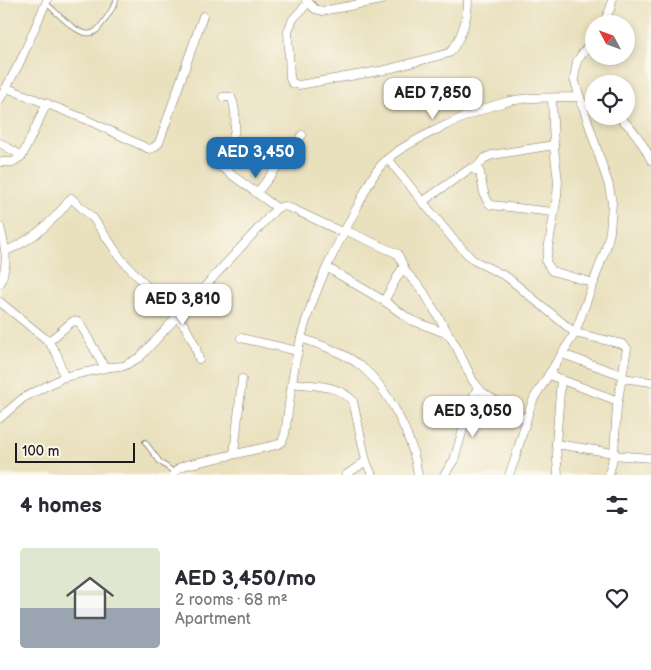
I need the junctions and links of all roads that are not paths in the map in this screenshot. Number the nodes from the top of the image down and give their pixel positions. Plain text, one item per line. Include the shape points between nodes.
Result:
1 (116, 0) edge
2 (379, 0) edge
3 (468, 0) edge
4 (612, 0) edge
5 (47, 1) edge
6 (307, 2) edge
7 (607, 15) edge
8 (203, 16) dead end
9 (585, 50) edge
10 (7, 88) junction
11 (223, 97) dead end
12 (552, 98) junction
13 (0, 99) edge
14 (579, 100) junction
15 (585, 102) edge
16 (47, 103) junction
17 (630, 125) edge
18 (302, 135) dead end
19 (0, 143) edge
20 (554, 145) junction
21 (22, 156) junction
22 (388, 159) junction
23 (651, 160) edge
24 (0, 162) edge
25 (475, 168) junction
26 (257, 193) junction
27 (422, 202) junction
28 (277, 208) junction
29 (553, 212) junction
30 (0, 228) edge
31 (344, 231) junction
32 (6, 251) junction
33 (403, 267) junction
34 (328, 268) junction
35 (594, 283) junction
36 (0, 284) edge
37 (384, 301) junction
38 (0, 302) edge
39 (177, 316) junction
40 (575, 333) junction
41 (448, 334) junction
42 (241, 338) dead end
43 (301, 338) junction
44 (48, 342) junction
45 (298, 351) junction
46 (562, 354) junction
47 (199, 359) dead end
48 (105, 368) junction
49 (549, 375) junction
50 (64, 377) junction
51 (622, 377) junction
52 (242, 379) dead end
53 (561, 380) junction
54 (651, 382) edge
55 (292, 383) junction
56 (478, 386) junction
57 (618, 401) junction
58 (0, 417) edge
59 (526, 420) junction
60 (145, 442) dead end
61 (556, 444) junction
62 (234, 454) junction
63 (613, 454) junction
64 (651, 458) edge
65 (366, 461) junction
66 (174, 474) edge
67 (346, 475) edge
68 (372, 475) edge
69 (418, 475) edge
70 (444, 475) edge
71 (509, 475) edge
72 (558, 475) edge
73 (609, 475) edge

1 - 5 lane via 98,30 91,34 77,30
2 - 6 street via 322,11
3 - 6 street via 459,38 449,53 385,70 299,86 290,78 288,30
4 - 7 street
5 - 10 street
8 - 16 street via 159,143 153,148
9 - 14 street via 576,61 574,79
10 - 13 street
10 - 16 street
11 - 26 street via 231,97 235,116 231,142 217,164
12 - 14 street
12 - 20 street
12 - 22 street via 530,98 483,110 414,142
14 - 15 street
14 - 35 street via 603,165 612,203 610,232
16 - 21 street
17 - 23 street
18 - 26 street
19 - 21 street
20 - 25 street via 492,155
20 - 29 street via 558,181
21 - 24 street via 13,162
22 - 27 street
22 - 31 street via 383,162
25 - 27 street
25 - 29 street via 480,172 486,198 491,205
26 - 28 street
27 - 40 street via 473,260 507,277
28 - 31 street via 293,209
28 - 39 street
29 - 35 street via 548,267
30 - 32 street
31 - 33 street via 398,254
31 - 34 street
32 - 36 street
32 - 39 street via 26,241 52,221 71,198 92,218 122,260
33 - 37 street
33 - 41 street via 424,291
34 - 37 street
34 - 43 street
35 - 40 street
37 - 41 street via 416,322
38 - 44 street
39 - 47 street via 190,334
39 - 48 street via 140,356 124,366
40 - 46 street
40 - 51 street via 626,346
41 - 56 street
42 - 45 street
43 - 45 street
43 - 69 street via 339,352 371,377 393,405 403,425
44 - 48 street via 73,321 79,322
44 - 50 street via 57,354
45 - 55 street
46 - 49 street
46 - 51 street
48 - 50 street
49 - 53 street
49 - 59 street via 534,398
50 - 58 street via 23,398
51 - 54 street
51 - 57 street
52 - 62 street
53 - 57 street
53 - 61 street
55 - 62 street via 282,442
55 - 65 street via 335,388 346,393 353,401
56 - 59 street
56 - 70 street via 454,460
57 - 63 street
59 - 71 street
60 - 66 lane
61 - 63 street
61 - 72 street
62 - 66 street via 186,465
63 - 64 street
63 - 73 street
65 - 67 street
65 - 68 street

